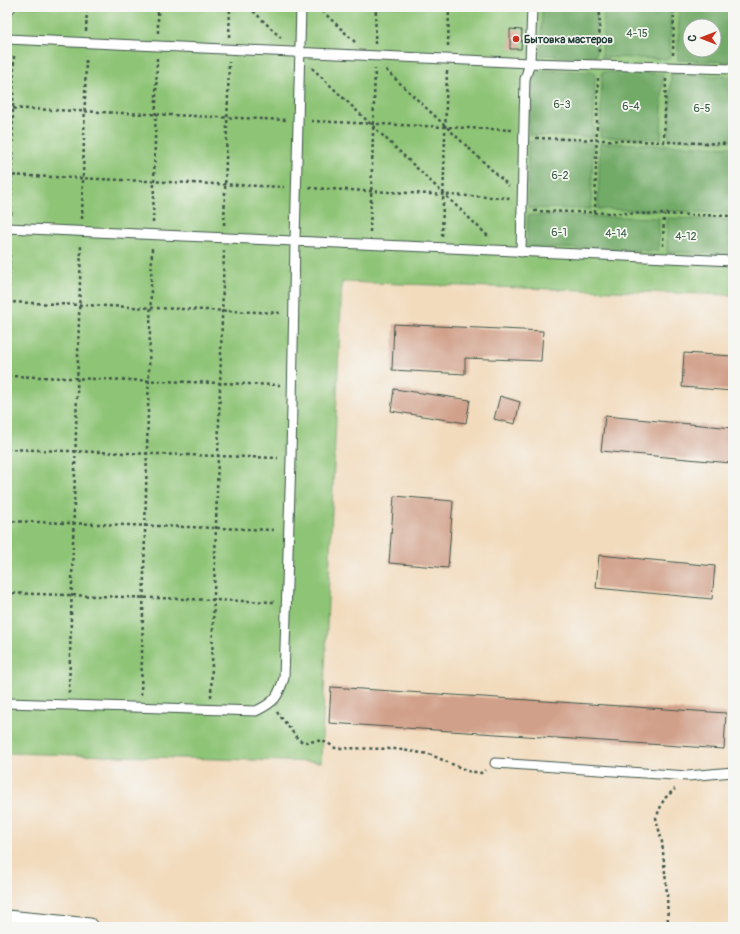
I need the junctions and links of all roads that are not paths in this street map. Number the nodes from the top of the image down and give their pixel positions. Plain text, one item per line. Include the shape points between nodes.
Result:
1 (11, 7) edge
2 (301, 7) edge
3 (532, 7) edge
4 (7, 12) edge
5 (7, 39) edge
6 (300, 52) junction
7 (530, 63) junction
8 (733, 69) edge
9 (7, 228) edge
10 (295, 240) junction
11 (521, 252) junction
12 (733, 261) edge
13 (7, 703) edge
14 (495, 763) road end
15 (733, 772) edge
16 (7, 919) edge
17 (90, 927) edge

1 - 4 lane
2 - 6 lane
3 - 7 lane
5 - 6 lane
6 - 7 lane
6 - 10 lane
7 - 8 lane
7 - 11 lane via 525,78
9 - 10 lane
10 - 11 lane
10 - 13 lane via 289,530 284,678 280,692 270,704 256,711
11 - 12 lane
14 - 15 lane via 688,776
16 - 17 street

